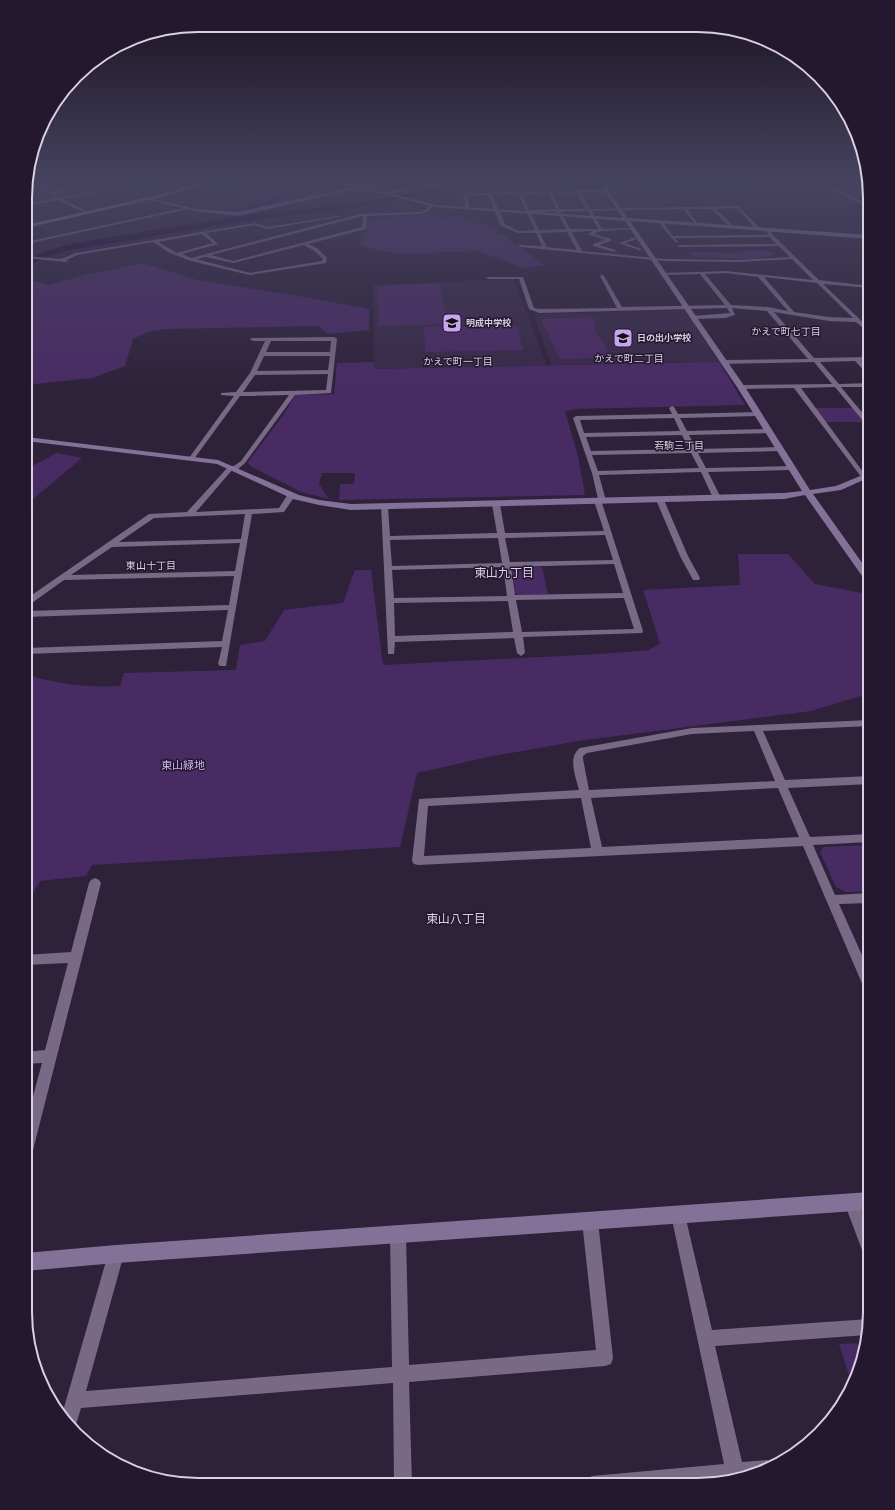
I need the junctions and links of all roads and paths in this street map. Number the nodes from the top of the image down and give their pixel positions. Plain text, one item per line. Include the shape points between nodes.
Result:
1 (79, 253) edge
2 (115, 253) edge
3 (211, 253) edge
4 (267, 253) edge
5 (319, 253) edge
6 (596, 253) edge
7 (620, 253) edge
8 (648, 253) edge
9 (788, 253) edge
10 (177, 254) edge
11 (205, 255) junction
12 (623, 256) junction
13 (686, 256) dead end
14 (32, 258) edge
15 (88, 258) dead end
16 (793, 258) junction
17 (191, 259) junction
18 (654, 260) junction
19 (689, 260) junction
20 (60, 261) junction
21 (75, 261) dead end
22 (702, 273) junction
23 (664, 274) junction
24 (602, 276) dead end
25 (760, 276) junction
26 (488, 278) dead end
27 (817, 281) junction
28 (863, 287) edge
29 (729, 306) junction
30 (687, 307) junction
31 (620, 309) junction
32 (768, 309) junction
33 (794, 314) junction
34 (694, 317) junction
35 (857, 320) junction
36 (863, 326) edge
37 (254, 339) dead end
38 (269, 339) junction
39 (262, 354) junction
40 (332, 354) junction
41 (856, 359) junction
42 (863, 359) edge
43 (814, 360) junction
44 (724, 362) junction
45 (863, 367) edge
46 (331, 372) junction
47 (254, 373) junction
48 (837, 385) junction
49 (863, 385) edge
50 (796, 386) junction
51 (741, 387) junction
52 (293, 393) junction
53 (223, 394) dead end
54 (238, 394) junction
55 (672, 408) dead end
56 (572, 412) dead end
57 (759, 414) junction
58 (676, 416) junction
59 (863, 417) edge
60 (576, 418) junction
61 (769, 431) junction
62 (684, 432) junction
63 (582, 435) junction
64 (32, 440) edge
65 (780, 449) junction
66 (693, 451) junction
67 (588, 453) junction
68 (192, 458) junction
69 (234, 468) junction
70 (791, 468) junction
71 (703, 471) junction
72 (863, 471) edge
73 (595, 472) junction
74 (863, 478) edge
75 (809, 494) junction
76 (291, 496) junction
77 (717, 498) junction
78 (660, 500) junction
79 (600, 501) junction
80 (496, 504) junction
81 (384, 507) junction
82 (248, 512) junction
83 (189, 515) junction
84 (608, 532) junction
85 (502, 535) junction
86 (387, 538) junction
87 (243, 541) junction
88 (111, 545) junction
89 (617, 562) junction
90 (506, 565) junction
91 (388, 568) junction
92 (863, 571) edge
93 (238, 573) junction
94 (63, 578) junction
95 (696, 578) dead end
96 (628, 595) junction
97 (511, 598) junction
98 (32, 599) edge
99 (390, 601) junction
100 (233, 607) junction
101 (32, 614) edge
102 (518, 635) junction
103 (390, 640) junction
104 (226, 644) junction
105 (32, 651) edge
106 (391, 652) dead end
107 (521, 653) dead end
108 (223, 664) dead end
109 (863, 723) edge
110 (757, 728) junction
111 (863, 780) edge
112 (780, 784) junction
113 (584, 794) junction
114 (863, 838) edge
115 (805, 841) junction
116 (597, 852) junction
117 (95, 883) dead end
118 (863, 898) edge
119 (831, 900) junction
120 (76, 958) junction
121 (32, 960) edge
122 (863, 962) edge
123 (50, 1056) junction
124 (32, 1057) edge
125 (32, 1127) edge
126 (863, 1201) edge
127 (851, 1202) junction
128 (678, 1215) junction
129 (590, 1221) junction
130 (863, 1234) edge
131 (398, 1235) junction
132 (116, 1254) junction
133 (32, 1261) edge
134 (863, 1327) edge
135 (705, 1339) junction
136 (399, 1373) junction
137 (75, 1400) junction
138 (70, 1418) edge
139 (732, 1474) edge
140 (735, 1474) edge
141 (403, 1478) edge
142 (683, 1478) edge

1 - 20 street
2 - 15 street
3 - 11 street
4 - 11 street via 233,262
5 - 17 street via 325,261 250,274
6 - 12 street
7 - 12 street
8 - 18 street
9 - 16 street
10 - 17 street
11 - 17 street
12 - 18 street
13 - 19 street
14 - 20 street
16 - 19 street
16 - 27 street
18 - 19 street
18 - 23 street
20 - 21 street
22 - 23 street
22 - 25 street via 726,272
22 - 29 street
23 - 30 street
24 - 31 street
25 - 27 street
25 - 33 street
26 - 31 street via 521,278 532,308 536,311
27 - 28 street
27 - 35 street
29 - 30 street
29 - 32 street
29 - 34 street via 732,314 729,315
30 - 31 street
30 - 34 street
32 - 33 street
32 - 43 street
33 - 35 street
34 - 44 street
35 - 36 street
37 - 38 street
38 - 39 street
38 - 40 street via 334,339
39 - 40 street
39 - 47 street
40 - 46 street
41 - 42 street
41 - 43 street
41 - 45 street
43 - 44 street
43 - 48 street
44 - 51 street
46 - 47 street
46 - 52 street via 329,392
47 - 54 street
48 - 49 street
48 - 50 street
48 - 59 street
50 - 51 street
50 - 72 street
51 - 57 street
52 - 54 street
52 - 69 street via 243,462
53 - 54 street
54 - 68 street
55 - 58 street
56 - 60 street
57 - 58 street
57 - 61 street
58 - 60 street
58 - 62 street
60 - 63 street
61 - 62 street
61 - 65 street
62 - 63 street
62 - 66 street
63 - 67 street
64 - 68 street
65 - 66 street
65 - 70 street
66 - 67 street
66 - 71 street
67 - 73 street
68 - 69 street
69 - 76 street
69 - 83 street
70 - 71 street
70 - 75 street
71 - 73 street
71 - 77 street
73 - 79 street
74 - 75 street via 838,488
75 - 77 street
75 - 92 street
76 - 81 street via 328,504
76 - 82 street via 281,510
77 - 78 street
78 - 79 street
78 - 95 street
79 - 80 street
79 - 84 street
80 - 81 street
80 - 85 street
81 - 86 street
82 - 83 street
82 - 87 street
83 - 88 street via 152,516
84 - 85 street
84 - 89 street
85 - 86 street
85 - 90 street
86 - 91 street
87 - 88 street
87 - 93 street
88 - 94 street
89 - 90 street
89 - 96 street
90 - 91 street
90 - 97 street
91 - 99 street
93 - 94 street
93 - 100 street
94 - 98 street
96 - 97 street
96 - 102 street via 639,631
97 - 99 street
97 - 102 street
99 - 103 street
100 - 101 street
100 - 104 street
102 - 103 street
102 - 107 street
103 - 106 street
104 - 105 street
104 - 108 street
109 - 110 street
110 - 112 street
110 - 113 street via 684,732 584,750 577,756
111 - 112 street
112 - 113 street
112 - 115 street
113 - 116 street
113 - 116 street via 423,802 418,861
114 - 115 street
115 - 116 street
115 - 119 street
117 - 120 street
118 - 119 street
119 - 122 street
120 - 121 street
120 - 123 street
123 - 124 street
123 - 125 street
126 - 127 street
127 - 128 street
127 - 130 street
128 - 129 street
128 - 135 street
129 - 131 street
129 - 136 street via 605,1358
131 - 132 street
131 - 136 street
132 - 133 street
132 - 137 street
134 - 135 street
135 - 140 street
136 - 137 street
136 - 141 street
137 - 138 street
139 - 142 street

